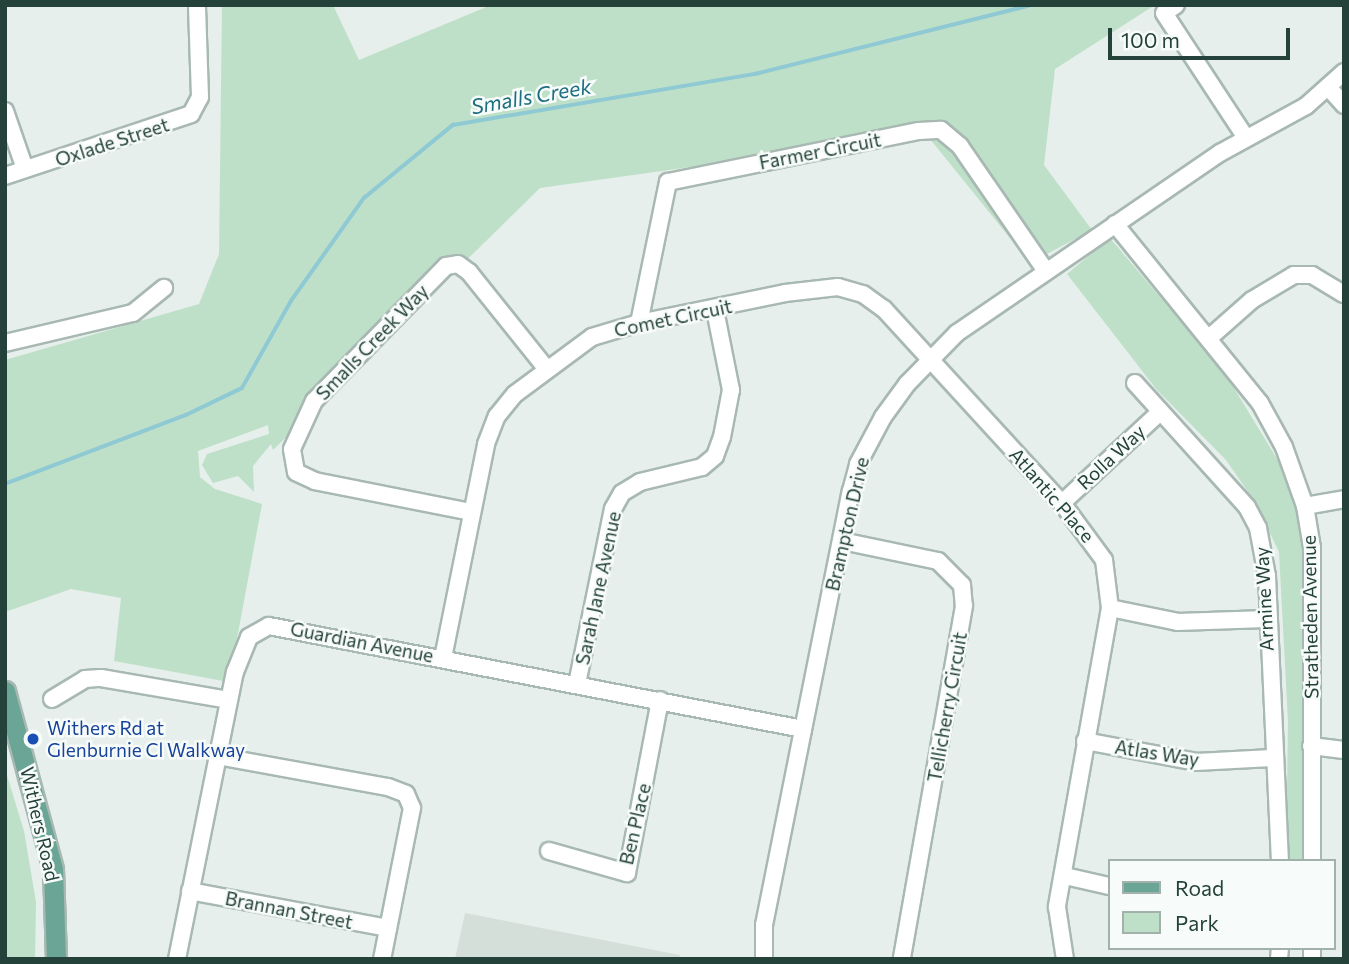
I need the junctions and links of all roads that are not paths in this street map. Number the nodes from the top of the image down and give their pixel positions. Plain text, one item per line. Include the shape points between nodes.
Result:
1 (197, 5) edge
2 (1176, 5) edge
3 (1344, 72) edge
4 (1328, 86) junction
5 (1344, 105) edge
6 (5, 111) edge
7 (1246, 138) junction
8 (25, 170) junction
9 (6, 172) edge
10 (1115, 225) junction
11 (1046, 271) junction
12 (164, 288) dead end
13 (1344, 294) edge
14 (715, 310) junction
15 (639, 323) junction
16 (1209, 338) junction
17 (5, 343) edge
18 (929, 359) junction
19 (546, 368) junction
20 (1135, 383) dead end
21 (1160, 412) junction
22 (1344, 499) edge
23 (1062, 503) junction
24 (1305, 506) junction
25 (471, 512) junction
26 (842, 541) junction
27 (1110, 608) junction
28 (1266, 619) junction
29 (443, 658) junction
30 (577, 684) junction
31 (5, 691) edge
32 (52, 699) dead end
33 (228, 700) junction
34 (660, 700) junction
35 (803, 730) junction
36 (1086, 741) junction
37 (1311, 746) junction
38 (1344, 750) edge
39 (217, 756) junction
40 (1272, 758) junction
41 (549, 852) dead end
42 (1280, 859) edge
43 (1312, 859) edge
44 (1065, 876) junction
45 (1108, 886) edge
46 (190, 891) junction
47 (388, 928) junction
48 (57, 959) edge
49 (177, 959) edge
50 (382, 959) edge
51 (764, 959) edge
52 (902, 959) edge
53 (1065, 959) edge

1 - 8 street, Oxlade Street via 200,97 191,114
2 - 7 street via 1164,12
3 - 4 street, Brampton Drive
4 - 5 street
4 - 7 street, Brampton Drive via 1272,128
6 - 8 street
7 - 10 street, Brampton Drive
8 - 9 street, Oxlade Street
10 - 11 street, Brampton Drive
10 - 16 street, Stratheden Avenue
11 - 15 street, Farmer Circuit via 960,146 941,130 919,131 668,182
11 - 18 street, Brampton Drive via 957,333
12 - 17 street via 133,313
13 - 16 street via 1312,275 1294,275 1241,308
14 - 15 street, Comet Circuit
14 - 18 street, Comet Circuit via 838,287 863,294 884,309
14 - 30 street, Sarah Jane Avenue via 731,390 715,456 702,467 640,482 622,493 613,509
15 - 19 street, Comet Circuit via 592,337
16 - 24 street, Stratheden Avenue via 1260,403 1284,447
18 - 23 street, Atlantic Place
18 - 26 street, Brampton Drive via 869,440 858,464
19 - 25 street, Comet Circuit via 497,416
19 - 25 street, Smalls Creek Way via 469,272 458,264 446,265 314,401 292,449 296,472 315,481
20 - 21 street, Armine Way
21 - 23 street, Rolla Way
21 - 28 street, Armine Way via 1247,507 1258,528 1267,576
22 - 24 street
23 - 27 street, Atlantic Place via 1104,560
24 - 37 street, Stratheden Avenue via 1312,548
25 - 29 street, Comet Circuit
26 - 35 street, Brampton Drive
26 - 52 street, Tellicherry Circuit via 938,561 962,585 964,606
27 - 28 street via 1178,622
27 - 36 street, Atlantic Place
28 - 40 street, Armine Way
29 - 30 street, Guardian Avenue
29 - 33 street, Guardian Avenue via 269,626 248,637 241,648
30 - 34 street, Guardian Avenue
31 - 48 main road, Withers Road via 53,869
32 - 33 street via 72,685 101,678
33 - 39 street, Guardian Avenue
34 - 35 street, Guardian Avenue
34 - 41 street, Ben Place via 627,873
35 - 51 street, Brampton Drive via 764,925
36 - 40 street, Atlas Way via 1196,762
36 - 44 street, Atlantic Place
37 - 38 street
37 - 43 street, Stratheden Avenue
39 - 46 street, Guardian Avenue
39 - 47 street via 406,794 412,808
40 - 42 street, Armine Way
44 - 45 street
44 - 53 street, Atlantic Place via 1057,907
46 - 47 street, Brannan Street
46 - 49 street, Guardian Avenue
47 - 50 street

